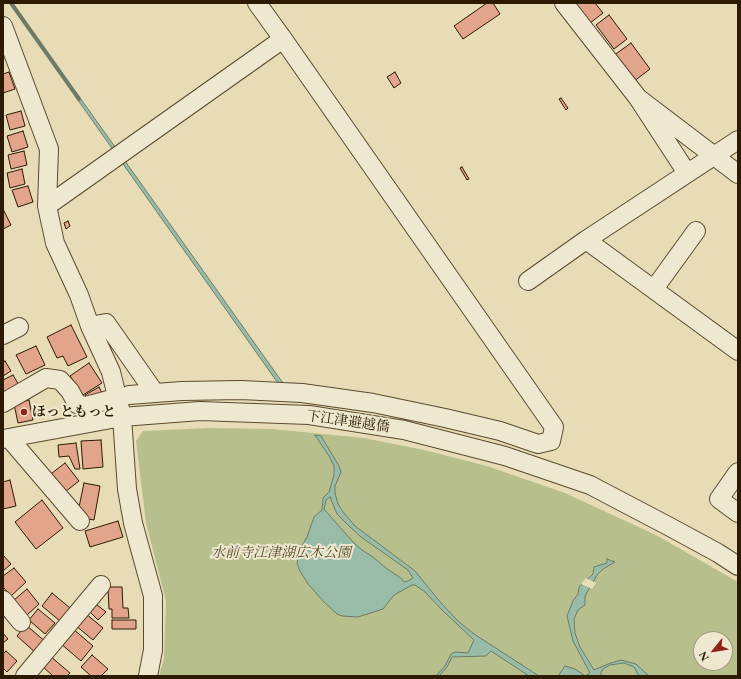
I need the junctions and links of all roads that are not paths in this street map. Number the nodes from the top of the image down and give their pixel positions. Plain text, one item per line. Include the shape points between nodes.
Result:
1 (257, 3) edge
2 (564, 3) edge
3 (3, 27) edge
4 (283, 39) junction
5 (638, 98) junction
6 (738, 140) edge
7 (713, 156) junction
8 (687, 173) junction
9 (738, 174) edge
10 (47, 206) junction
11 (696, 231) dead end
12 (586, 240) junction
13 (528, 281) dead end
14 (654, 289) junction
15 (90, 326) junction
16 (19, 327) dead end
17 (3, 335) edge
18 (738, 351) edge
19 (155, 393) junction
20 (3, 403) edge
21 (127, 416) junction
22 (6, 438) edge
23 (738, 472) edge
24 (738, 513) edge
25 (80, 521) dead end
26 (738, 566) edge
27 (101, 584) dead end
28 (3, 600) edge
29 (21, 622) dead end
30 (25, 676) edge
31 (148, 676) edge

1 - 4 street
2 - 5 street
3 - 10 street via 49,149
4 - 10 street
4 - 19 street via 554,427 552,441 538,444 445,418 373,403 302,393 241,390
5 - 7 street
5 - 8 street
6 - 7 street
7 - 8 street
7 - 9 street
8 - 12 street
10 - 15 street via 55,243
11 - 14 street
12 - 13 street
12 - 14 street
14 - 18 street
15 - 19 street via 106,323
15 - 21 street
16 - 17 street
19 - 20 street via 121,397 86,406 77,404 60,380 46,378
21 - 22 street, 下江津避越僑
21 - 26 street, 下江津避越僑 via 200,411 309,415 404,430 505,456 590,485
21 - 31 street via 127,489 131,516 153,596 153,650
22 - 25 street
23 - 24 street via 719,499
27 - 30 street
28 - 29 street

